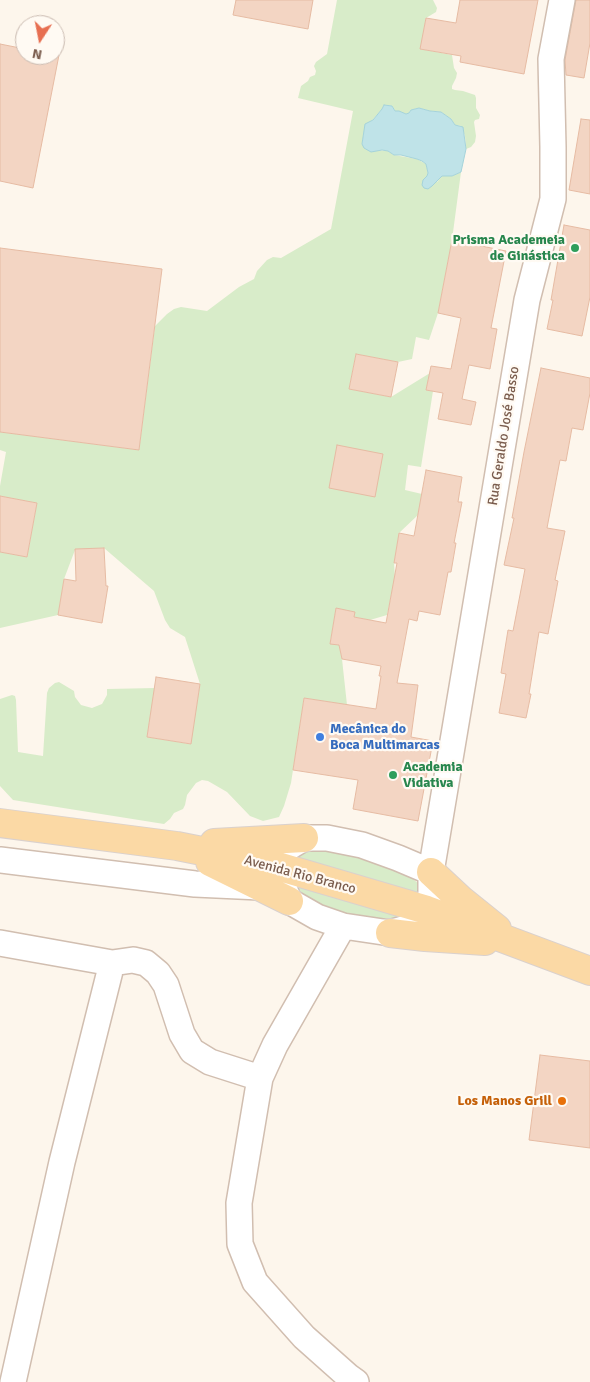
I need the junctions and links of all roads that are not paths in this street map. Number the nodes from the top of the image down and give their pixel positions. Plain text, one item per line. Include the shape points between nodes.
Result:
1 (562, 0) edge
2 (0, 823) edge
3 (304, 838) junction
4 (177, 846) junction
5 (0, 860) edge
6 (278, 866) junction
7 (431, 872) junction
8 (260, 887) junction
9 (289, 901) junction
10 (427, 910) junction
11 (343, 926) junction
12 (390, 933) junction
13 (0, 943) edge
14 (514, 943) junction
15 (112, 963) junction
16 (590, 971) edge
17 (260, 1078) junction
18 (13, 1382) edge
19 (356, 1382) edge

1 - 7 street, Rua Geraldo José Basso via 551,59 553,199 527,300
2 - 4 main road, Avenida Rio Branco
3 - 4 main road
3 - 6 street via 281,855
3 - 7 street via 327,838 362,845
4 - 6 main road, Avenida Rio Branco
4 - 8 main road
5 - 8 street via 195,884
6 - 9 street
6 - 10 main road, Avenida Rio Branco
7 - 10 street, Rua Geraldo José Basso
7 - 14 main road
8 - 9 main road
9 - 11 street
10 - 12 street via 416,925
10 - 14 main road, Avenida Rio Branco
11 - 12 street
11 - 17 street via 275,1045
12 - 14 main road
13 - 15 street
14 - 16 main road, Avenida Rio Branco
15 - 17 street via 134,960 146,963 166,985 182,1034 192,1051 210,1062
15 - 18 street via 62,1162
17 - 19 street via 239,1203 240,1244 255,1282 304,1337

